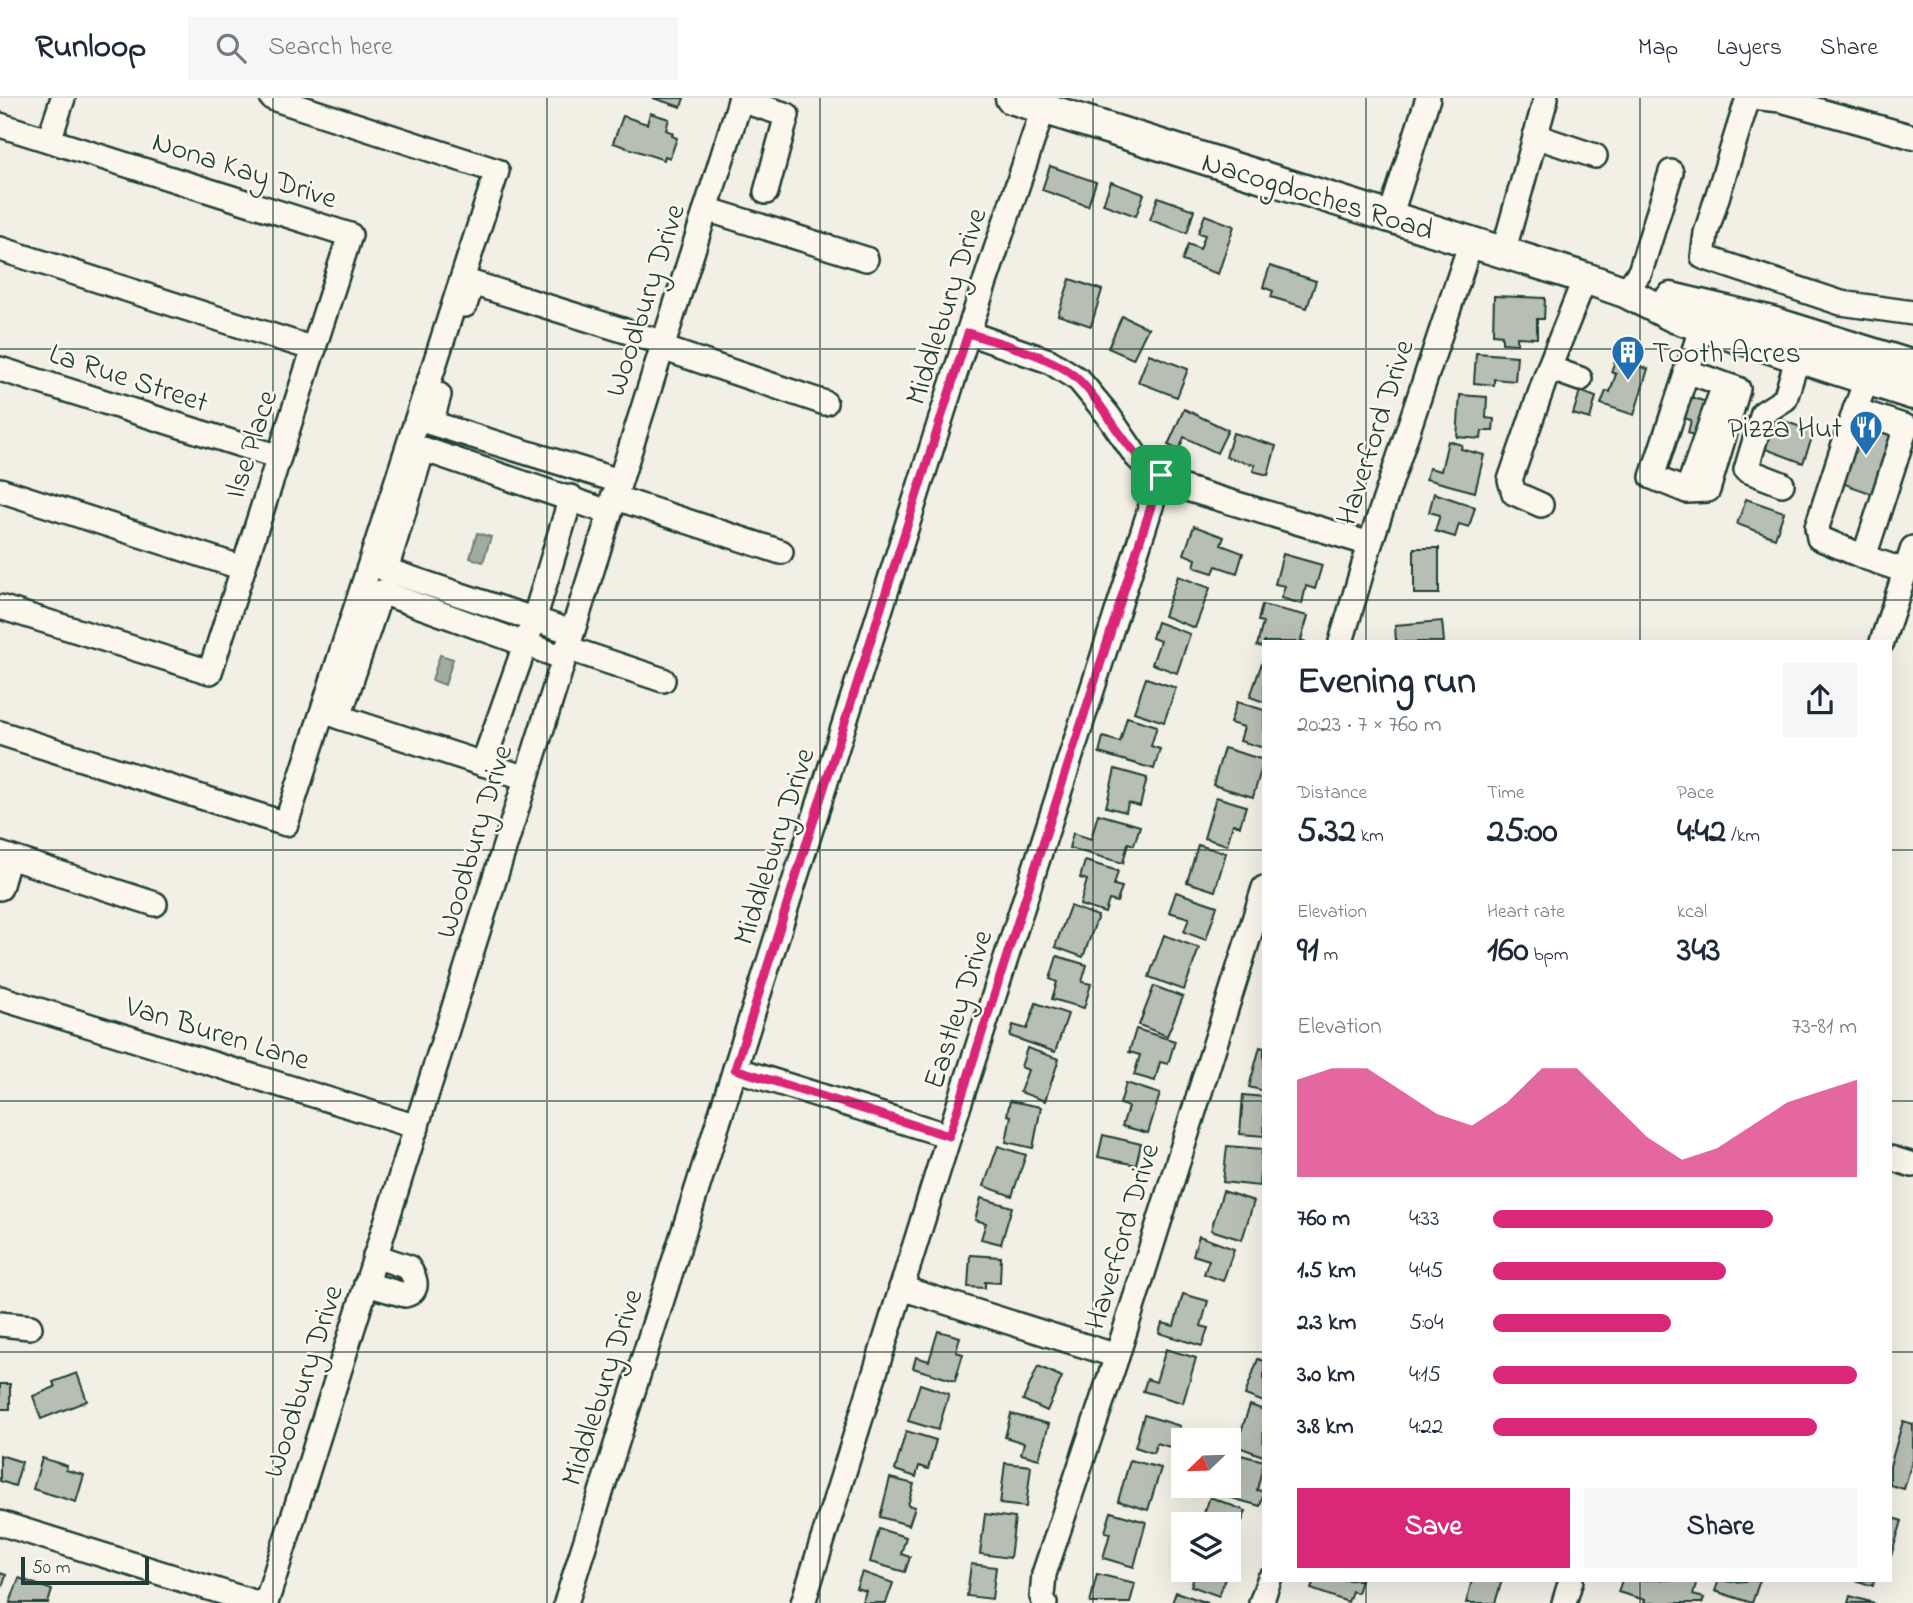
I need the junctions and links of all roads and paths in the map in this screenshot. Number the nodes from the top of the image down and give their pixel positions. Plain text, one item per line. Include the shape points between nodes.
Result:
1 (63, 98) edge
2 (272, 98) edge
3 (1011, 98) edge
4 (1429, 98) edge
5 (1546, 98) edge
6 (1748, 98) edge
7 (1761, 98) edge
8 (740, 99) edge
9 (1043, 109) junction
10 (0, 125) edge
11 (1535, 136) junction
12 (1913, 137) edge
13 (49, 140) junction
14 (1595, 156) dead end
15 (1671, 172) dead end
16 (766, 192) dead end
17 (706, 209) junction
18 (1390, 217) junction
19 (350, 236) joint
20 (1471, 242) junction
21 (0, 249) edge
22 (1503, 253) junction
23 (866, 259) dead end
24 (1585, 278) junction
25 (1625, 292) junction
26 (1913, 313) edge
27 (1702, 326) junction
28 (968, 333) junction
29 (663, 346) junction
30 (314, 349) junction
31 (1798, 357) junction
32 (1913, 366) edge
33 (0, 369) edge
34 (1549, 369) junction
35 (1686, 371) junction
36 (1580, 379) dead end
37 (1867, 379) junction
38 (1913, 394) edge
39 (825, 402) dead end
40 (1855, 410) junction
41 (279, 457) junction
42 (1161, 475) junction
43 (1782, 484) dead end
44 (0, 490) edge
45 (570, 497) junction
46 (613, 497) junction
47 (1541, 505) dead end
48 (1370, 544) junction
49 (780, 552) dead end
50 (1864, 557) junction
51 (1910, 562) edge
52 (243, 568) junction
53 (0, 607) edge
54 (534, 620) junction
55 (1341, 640) edge
56 (1883, 640) edge
57 (526, 643) junction
58 (568, 646) junction
59 (663, 680) dead end
60 (0, 733) edge
61 (483, 764) junction
62 (526, 778) junction
63 (5, 855) edge
64 (0, 888) edge
65 (1262, 894) edge
66 (155, 904) dead end
67 (0, 998) edge
68 (735, 1069) junction
69 (417, 1127) junction
70 (949, 1136) junction
71 (1892, 1159) edge
72 (1913, 1165) edge
73 (375, 1256) junction
74 (366, 1284) junction
75 (901, 1288) junction
76 (0, 1324) edge
77 (30, 1327) dead end
78 (1116, 1356) junction
79 (0, 1523) edge
80 (1570, 1582) edge
81 (257, 1603) edge
82 (265, 1603) edge
83 (566, 1603) edge
84 (803, 1603) edge
85 (1045, 1603) edge
86 (1564, 1603) edge

1 - 13 street
2 - 60 street via 497,171 286,824
3 - 9 main road, Nacogdoches Road
4 - 18 street
5 - 11 street
6 - 26 street via 1706,233 1703,257 1841,303
7 - 12 street
8 - 16 street via 787,115
8 - 17 street, Woodbury Drive
9 - 18 main road, Nacogdoches Road
9 - 28 street, Middlebury Drive
10 - 13 street, Nona Kay Drive
11 - 14 street
11 - 22 street
13 - 19 street, Nona Kay Drive
15 - 25 street via 1640,272
17 - 23 street
17 - 29 street, Woodbury Drive
18 - 20 main road, Nacogdoches Road
19 - 30 street, Ilse Place
20 - 22 main road, Nacogdoches Road
20 - 48 street, Haverford Drive
21 - 30 street
22 - 24 main road, Nacogdoches Road
24 - 25 main road, Nacogdoches Road
24 - 34 street
25 - 27 main road, Nacogdoches Road
25 - 32 main road, Nacogdoches Road via 1719,309
27 - 31 main road, Nacogdoches Road
27 - 35 street
28 - 42 street via 1049,361 1079,380 1136,456
28 - 68 street, Middlebury Drive
29 - 39 street
29 - 46 street, Woodbury Drive
29 - 46 street via 472,283 431,423
30 - 41 street, Ilse Place
31 - 37 main road, Nacogdoches Road
31 - 43 street via 1786,399 1763,413 1746,471
33 - 41 street, La Rue Street
34 - 36 street
34 - 47 street via 1510,480 1514,493
35 - 35 street via 1652,477 1687,491 1708,490 1738,389
37 - 38 main road, Nacogdoches Road
37 - 40 street
40 - 50 street via 1817,527 1819,538
40 - 50 street via 1906,427
41 - 52 street, Ilse Place
42 - 48 street via 1177,485
42 - 70 street, Eastley Drive
44 - 52 street
45 - 46 street
45 - 54 street
45 - 54 street via 424,449 386,570
46 - 49 street
46 - 58 street, Woodbury Drive
48 - 55 street, Haverford Drive
50 - 51 street
51 - 56 street
52 - 53 street, Ilse Place via 210,672
54 - 57 street
54 - 58 street
57 - 58 street
57 - 61 street
57 - 61 street via 381,592 339,717
58 - 59 street
58 - 62 street, Woodbury Drive
61 - 62 street
62 - 69 street, Woodbury Drive
63 - 64 street
63 - 66 street
65 - 78 street, Haverford Drive
67 - 69 street, Van Buren Lane
68 - 70 street
68 - 83 street, Middlebury Drive
69 - 73 street, Woodbury Drive
70 - 75 street, Eastley Drive
71 - 72 street
73 - 74 street, Woodbury Drive
73 - 74 street via 408,1267 416,1279 415,1287 405,1295
74 - 82 street, Woodbury Drive
75 - 78 street
75 - 84 street, Eastley Drive
76 - 77 street
78 - 85 street, Haverford Drive via 1044,1574
79 - 81 street
80 - 86 street

